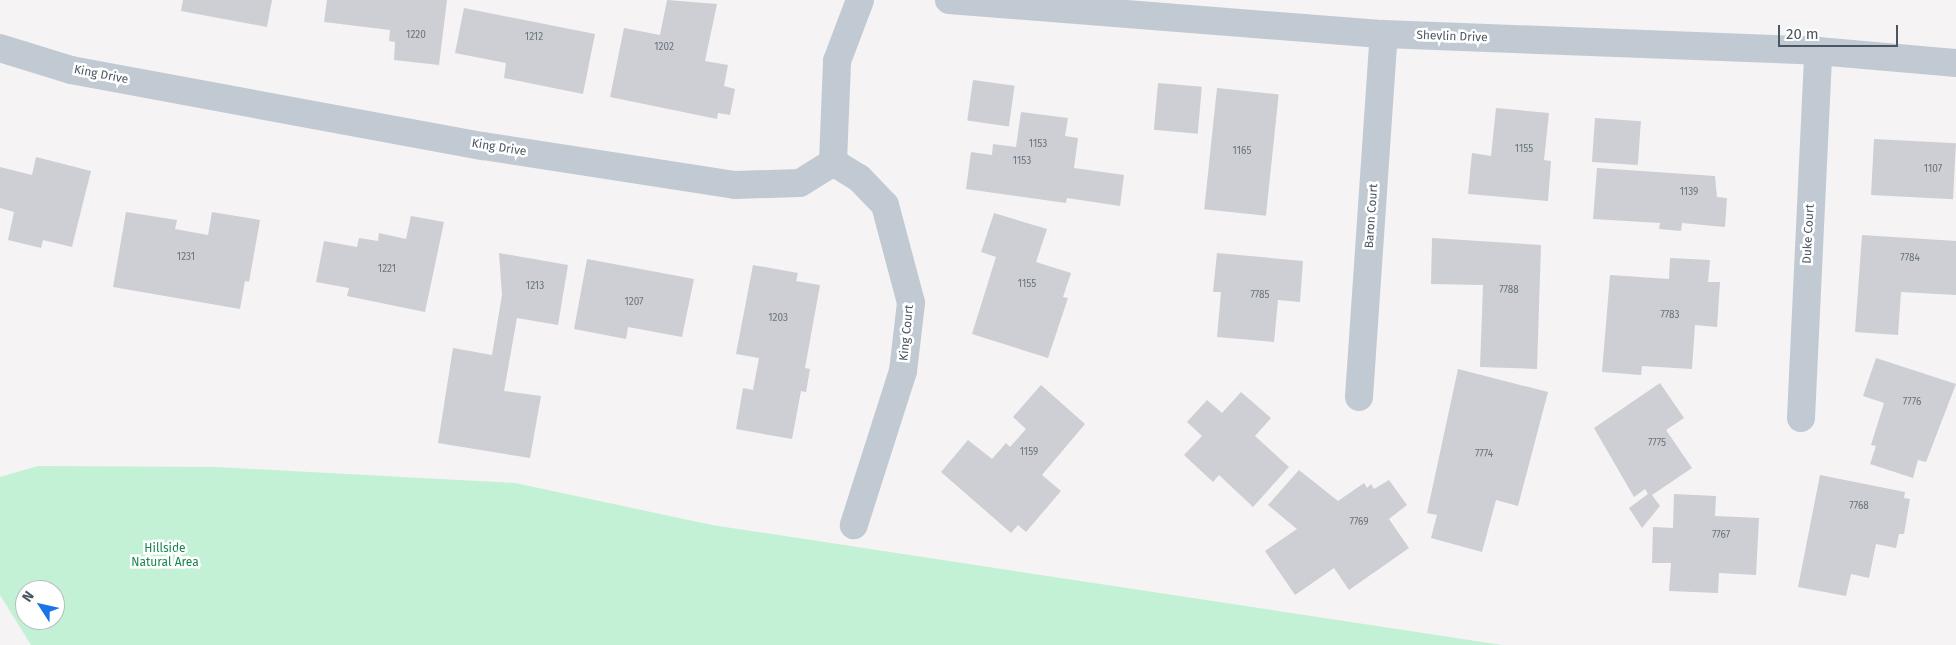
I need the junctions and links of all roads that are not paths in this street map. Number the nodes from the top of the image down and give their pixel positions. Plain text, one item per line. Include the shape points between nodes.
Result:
1 (860, 0) edge
2 (949, 0) edge
3 (1384, 34) junction
4 (0, 48) edge
5 (1818, 51) junction
6 (1956, 63) edge
7 (833, 162) junction
8 (1360, 397) dead end
9 (1801, 418) dead end
10 (854, 524) dead end

1 - 7 street via 837,61
2 - 3 street, Shevlin Drive
3 - 5 street, Shevlin Drive
3 - 8 street, Baron Court
4 - 7 street, King Drive via 71,70 484,146 735,185 800,183
5 - 6 street, Shevlin Drive
5 - 9 street, Duke Court
7 - 10 street, King Court via 859,178 884,205 911,303 903,371

